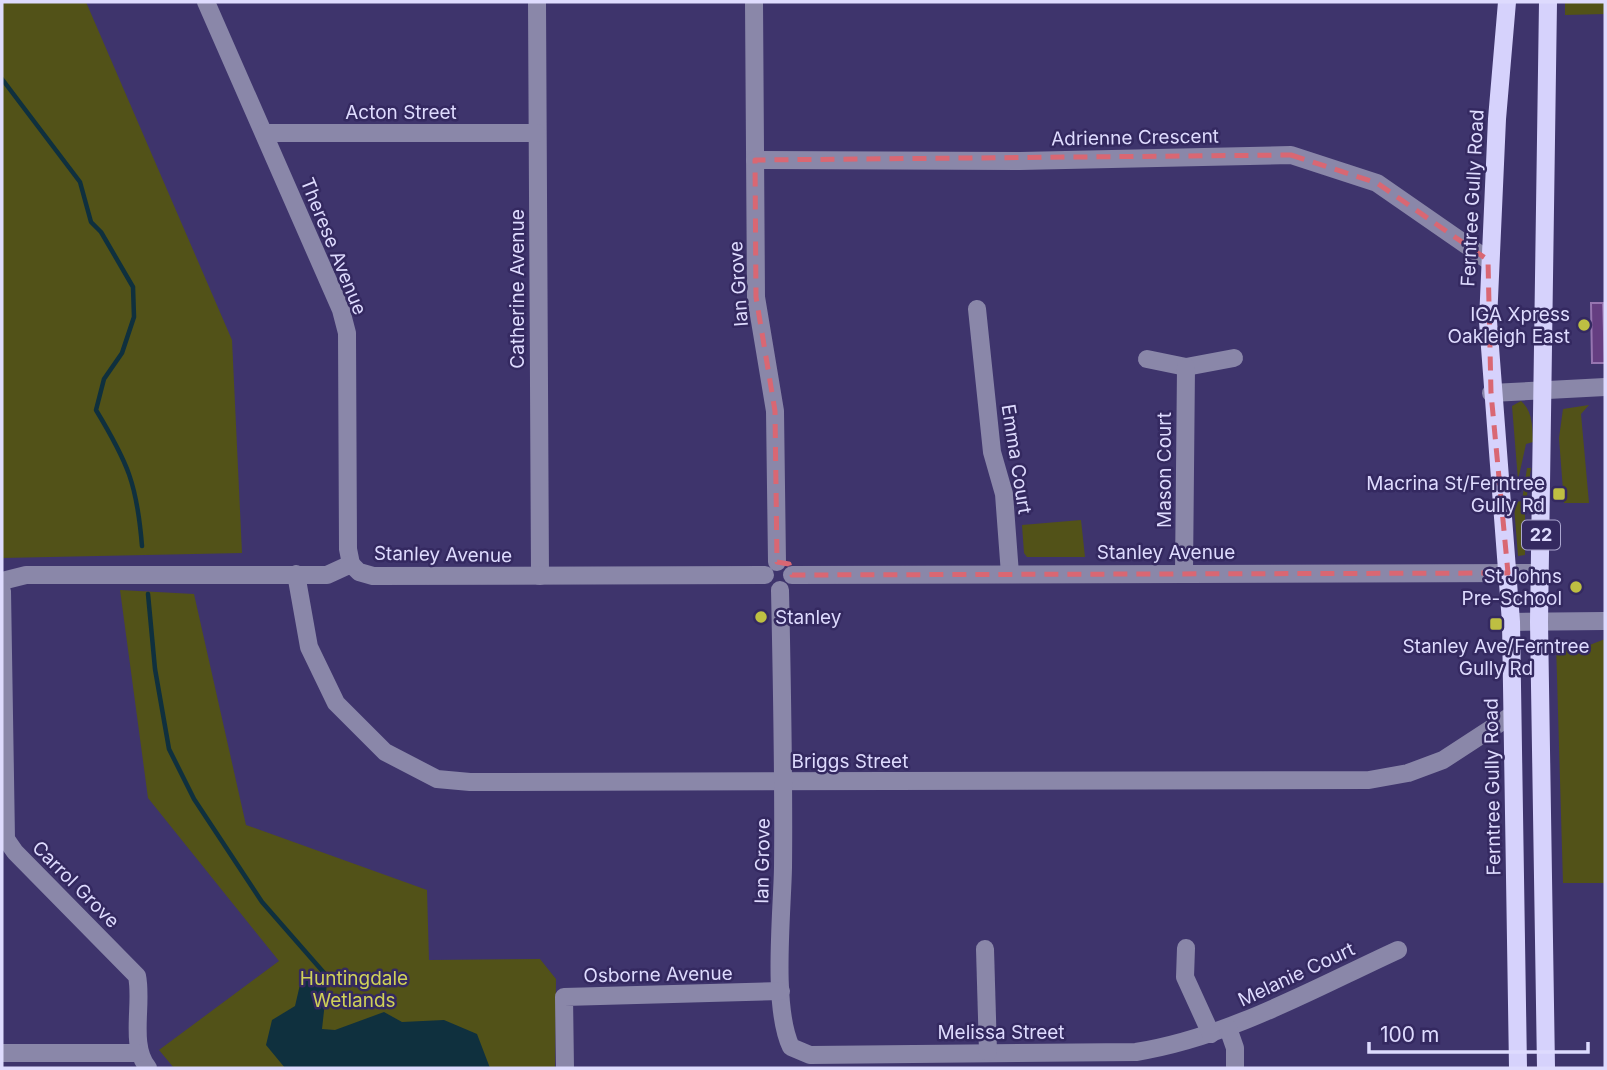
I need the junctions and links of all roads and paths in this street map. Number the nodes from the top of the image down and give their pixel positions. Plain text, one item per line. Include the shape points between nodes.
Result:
1 (206, 2) edge
2 (537, 2) edge
3 (754, 2) edge
4 (1507, 2) edge
5 (1548, 2) edge
6 (265, 133) junction
7 (537, 133) junction
8 (755, 160) junction
9 (1488, 260) junction
10 (975, 309) dead end
11 (1234, 358) dead end
12 (1147, 359) dead end
13 (1186, 367) junction
14 (1605, 387) edge
15 (1542, 390) junction
16 (1491, 393) junction
17 (351, 564) junction
18 (771, 569) junction
19 (1184, 573) junction
20 (1508, 573) junction
21 (1540, 573) junction
22 (296, 574) junction
23 (1010, 574) junction
24 (792, 575) junction
25 (540, 576) junction
26 (2, 581) edge
27 (780, 590) junction
28 (2, 591) edge
29 (1605, 621) edge
30 (1511, 622) junction
31 (1539, 622) junction
32 (1512, 715) junction
33 (783, 781) junction
34 (1186, 948) dead end
35 (985, 949) dead end
36 (1398, 950) dead end
37 (781, 992) junction
38 (1220, 1031) junction
39 (790, 1047) joint
40 (988, 1052) junction
41 (2, 1053) edge
42 (143, 1060) edge
43 (565, 1068) edge
44 (1235, 1068) edge
45 (1518, 1068) edge
46 (1546, 1068) edge

1 - 6 street, Therese Avenue
2 - 7 street, Catherine Avenue
3 - 8 street, Ian Grove
4 - 9 main road, Ferntree Gully Road / 22
5 - 15 main road, 22
6 - 7 street, Acton Street
6 - 17 street, Therese Avenue via 341,310 346,334
7 - 25 street, Catherine Avenue
8 - 9 street, Adrienne Crescent via 1291,155 1377,183
8 - 18 street, Ian Grove via 756,297 775,411
9 - 16 main road, Ferntree Gully Road / 22
10 - 23 street, Emma Court via 992,452 1004,494
11 - 13 street
12 - 13 street
13 - 19 street, Mason Court
14 - 15 street
15 - 16 street
15 - 21 main road, 22
16 - 20 main road, Ferntree Gully Road / 22
17 - 22 street, Stanley Avenue via 327,575
17 - 25 street, Stanley Avenue via 373,576
18 - 24 street via 785,564
18 - 25 street, Stanley Avenue
18 - 27 street via 768,586
19 - 20 street, Stanley Avenue
19 - 23 street, Stanley Avenue
20 - 21 street, Stanley Avenue
20 - 30 main road, Ferntree Gully Road / 22
21 - 31 main road, 22
22 - 26 street, Stanley Avenue via 26,575
22 - 33 street, Briggs Street via 309,647 336,703 385,752 437,779
23 - 24 street, Stanley Avenue
24 - 27 street via 790,584
27 - 33 street, Ian Grove
28 - 42 street, Carrol Grove via 6,839 137,976
29 - 31 street
30 - 31 street
30 - 32 main road, Ferntree Gully Road / 22
31 - 46 main road, 22
32 - 33 street, Briggs Street via 1443,761 1369,780
32 - 45 main road, Ferntree Gully Road / 22
33 - 37 street, Ian Grove
34 - 38 street via 1185,977
35 - 40 street
36 - 38 street, Melanie Court
37 - 39 street, Ian Grove via 782,1030
37 - 43 street, Osborne Avenue via 564,997
38 - 40 street, Melissa Street via 1136,1052
38 - 44 street via 1235,1048
39 - 40 street, Melissa Street via 810,1055
41 - 42 street

